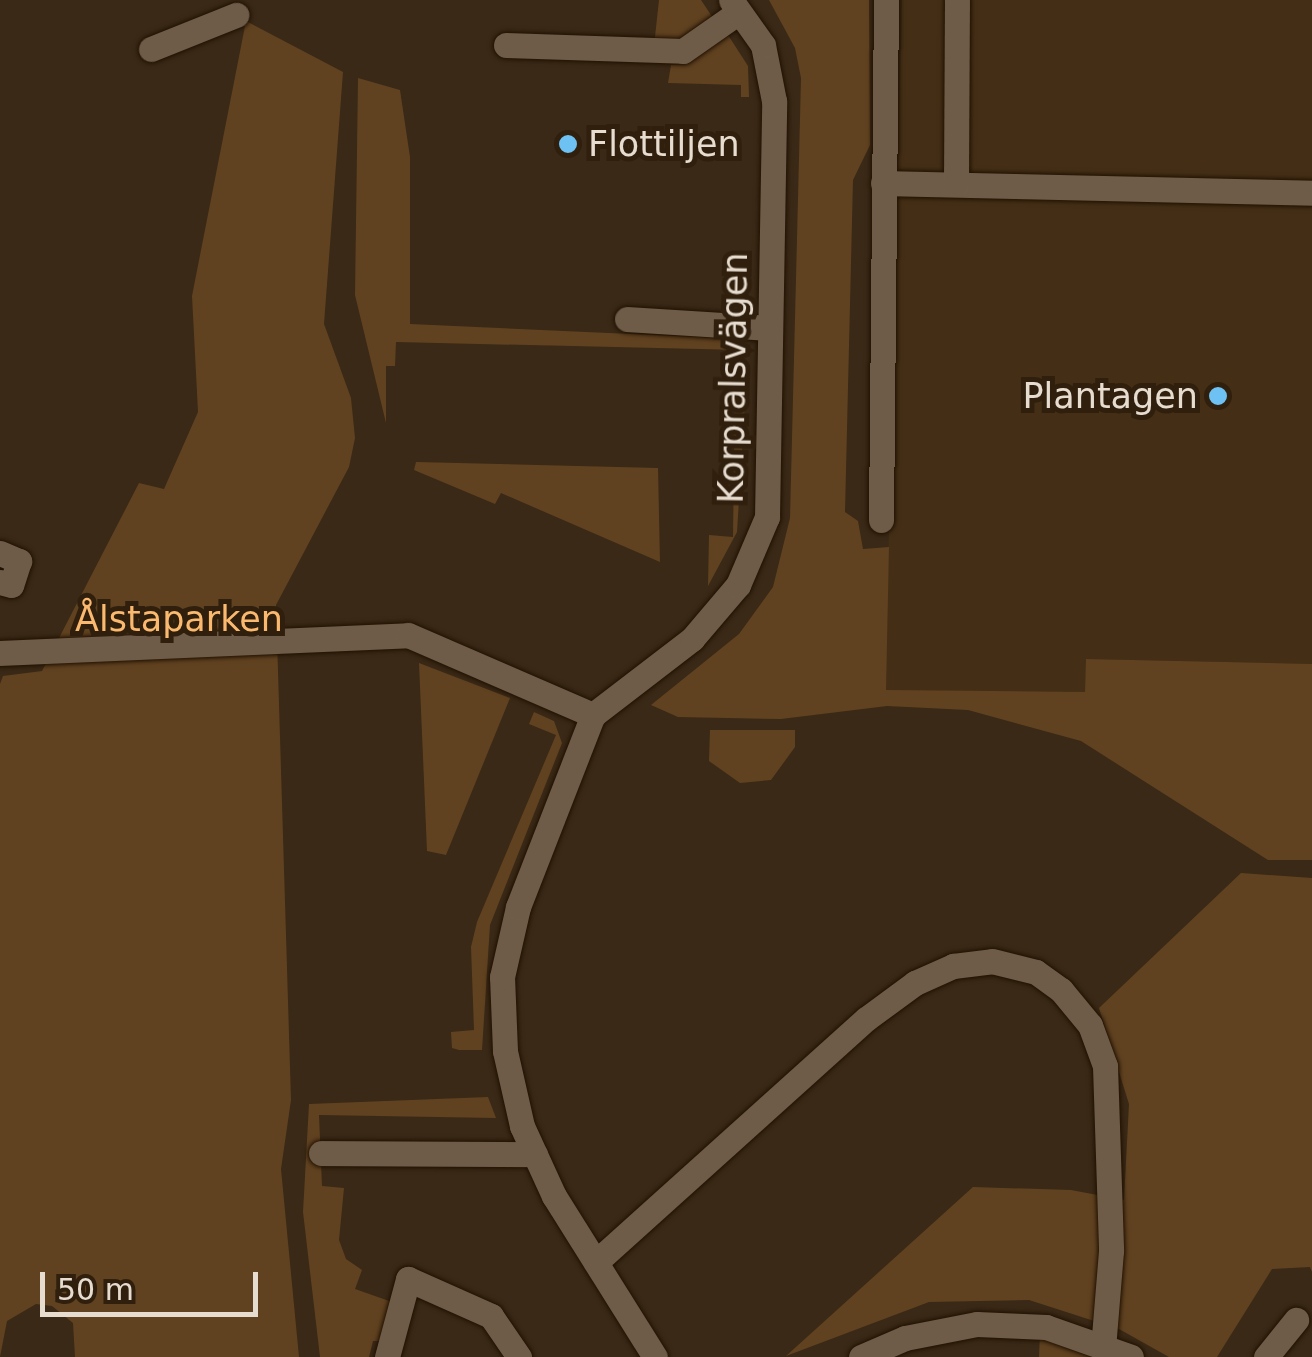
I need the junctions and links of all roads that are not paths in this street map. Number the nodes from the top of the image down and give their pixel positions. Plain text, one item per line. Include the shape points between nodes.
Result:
1 (886, 0) edge
2 (957, 0) edge
3 (735, 6) edge
4 (236, 15) dead end
5 (506, 45) dead end
6 (151, 48) dead end
7 (883, 183) junction
8 (956, 184) junction
9 (1312, 193) edge
10 (627, 319) dead end
11 (770, 328) junction
12 (881, 520) dead end
13 (0, 553) edge
14 (0, 582) edge
15 (0, 653) edge
16 (593, 715) junction
17 (321, 1153) dead end
18 (535, 1154) junction
19 (596, 1262) junction
20 (1296, 1320) dead end
21 (1103, 1348) junction
22 (388, 1357) edge
23 (519, 1357) edge
24 (655, 1357) edge
25 (861, 1357) edge
26 (1132, 1357) edge
27 (1266, 1357) edge

1 - 7 street
2 - 8 street
3 - 5 street via 683,51
3 - 11 street, Korpralsvägen via 772,71
4 - 6 street
7 - 8 street
7 - 12 street
8 - 9 street
10 - 11 street
11 - 16 street, Korpralsvägen via 766,517 738,585 692,639
13 - 14 street via 20,561 11,585
15 - 16 street via 408,635
16 - 18 street via 518,907 502,977 505,1051
17 - 18 street
18 - 19 street
19 - 21 street via 866,1019 953,966 992,962 1036,972 1061,990 1090,1025 1105,1066 1111,1251
19 - 24 street
20 - 27 street
21 - 25 street via 1046,1326 976,1324 906,1338
21 - 26 street
22 - 23 street via 408,1279 491,1316

